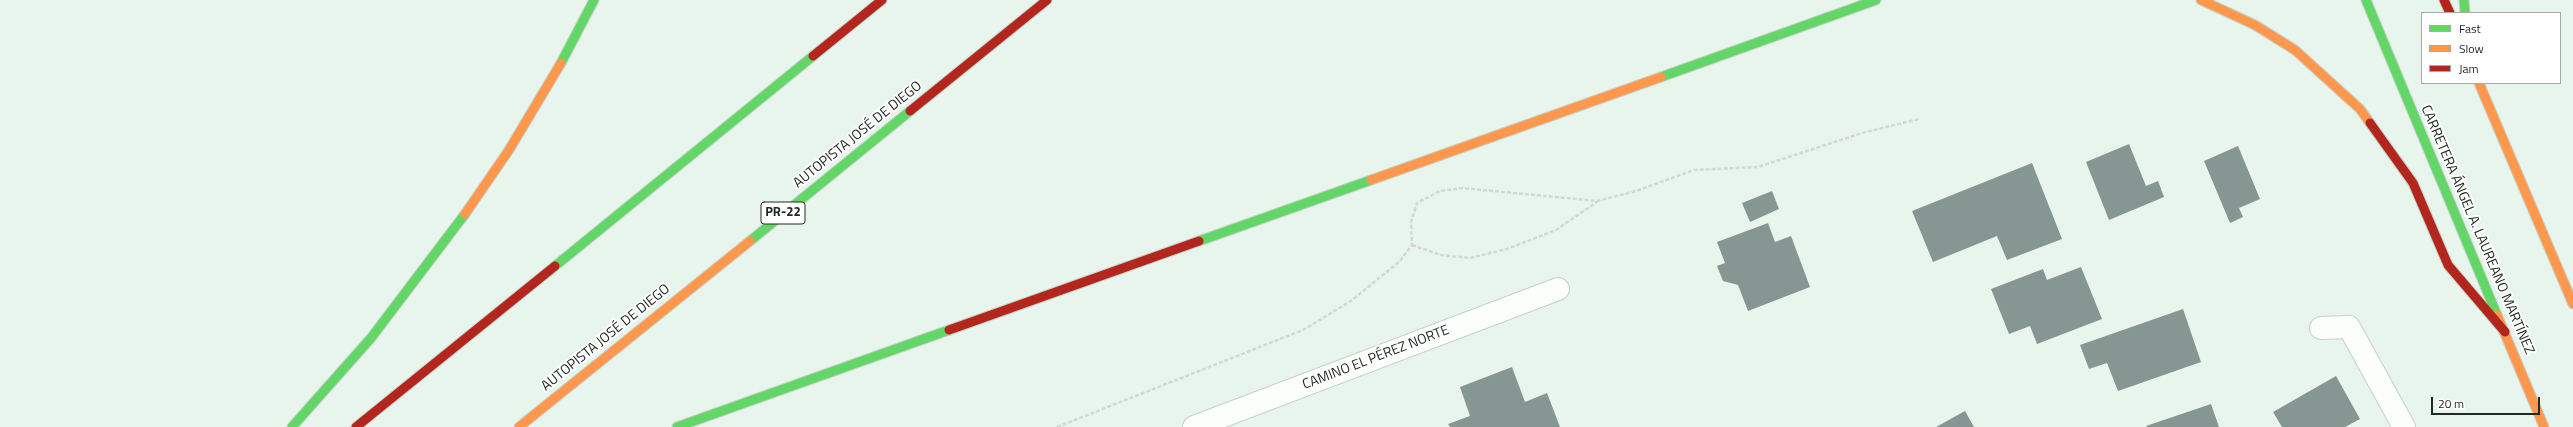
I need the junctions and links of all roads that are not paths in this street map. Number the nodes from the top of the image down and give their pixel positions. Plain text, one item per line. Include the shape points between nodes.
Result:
1 (594, 0) edge
2 (882, 0) edge
3 (1047, 0) edge
4 (1876, 0) edge
5 (2200, 0) edge
6 (2366, 0) edge
7 (2444, 0) edge
8 (2464, 0) edge
9 (2450, 12) edge
10 (2465, 12) edge
11 (2479, 84) edge
12 (1558, 289) dead end
13 (2573, 304) edge
14 (2321, 328) dead end
15 (2505, 332) junction
16 (292, 427) edge
17 (356, 427) edge
18 (519, 427) edge
19 (677, 427) edge
20 (1194, 427) edge
21 (2404, 427) edge
22 (2544, 427) edge

1 - 16 main road via 571,46 509,150 447,239 371,338
2 - 17 main road
3 - 18 main road, AUTOPISTA JOSÉ DE DIEGO / PR-22
4 - 19 main road
5 - 15 main road via 2255,25 2295,50 2360,109 2413,183 2448,265
6 - 15 main road, CARRETERA ÁNGEL A. LAUREANO MARTÍNEZ
7 - 9 main road
8 - 10 main road
11 - 13 main road
12 - 20 street, CAMINO EL PÉREZ NORTE
14 - 21 street via 2349,326
15 - 22 main road, CARRETERA ÁNGEL A. LAUREANO MARTÍNEZ

